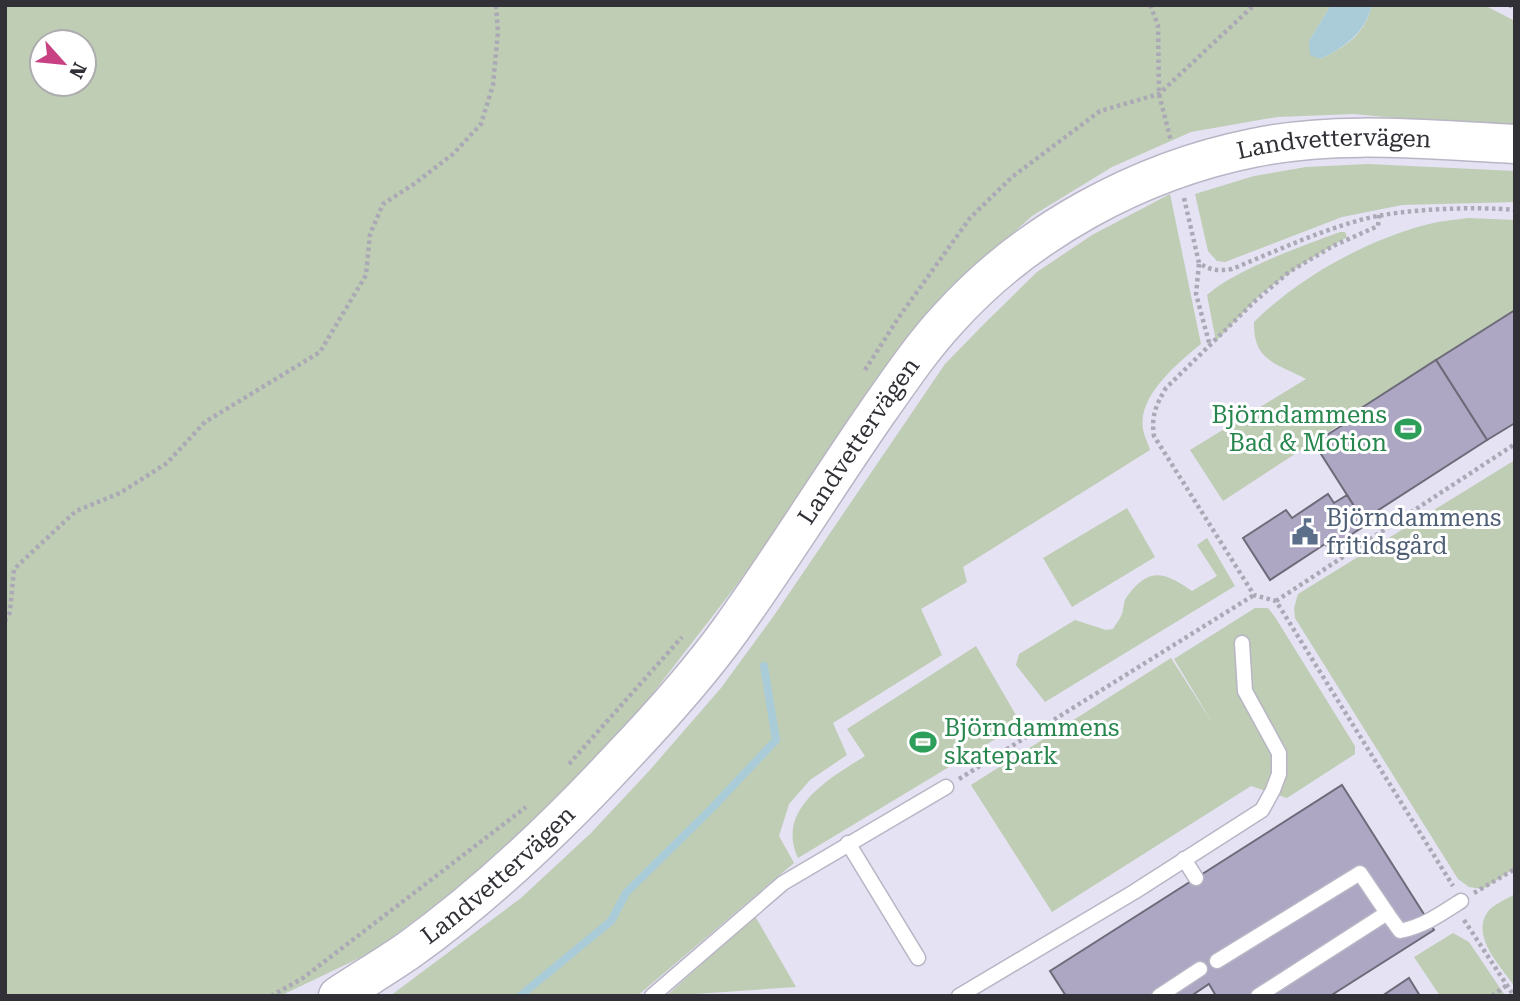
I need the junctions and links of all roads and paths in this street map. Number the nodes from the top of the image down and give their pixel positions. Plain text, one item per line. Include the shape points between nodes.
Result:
1 (496, 5) edge
2 (1150, 5) edge
3 (1254, 5) edge
4 (1508, 5) edge
5 (1515, 8) edge
6 (1159, 94) junction
7 (1515, 144) edge
8 (1173, 148) dead end
9 (1182, 190) dead end
10 (1515, 210) edge
11 (1379, 215) junction
12 (1199, 263) junction
13 (1210, 346) junction
14 (862, 375) dead end
15 (1515, 444) edge
16 (1254, 595) junction
17 (1276, 601) junction
18 (5, 621) edge
19 (688, 631) dead end
20 (1242, 643) dead end
21 (567, 766) dead end
22 (946, 787) joint
23 (528, 805) dead end
24 (849, 843) junction
25 (1184, 859) junction
26 (1515, 869) edge
27 (1196, 878) dead end
28 (1461, 901) junction
29 (1388, 913) junction
30 (918, 958) dead end
31 (1217, 961) dead end
32 (1200, 969) dead end
33 (1507, 985) junction
34 (271, 996) edge
35 (338, 996) edge
36 (652, 996) edge
37 (959, 996) edge
38 (1159, 996) edge
39 (1258, 996) edge
40 (1492, 996) edge
41 (1514, 996) edge

1 - 18 path via 493,85 481,124 453,154 383,204 370,234 366,275 320,352 205,422 167,463 120,493 76,511 14,569
2 - 6 path via 1158,25
3 - 6 path
4 - 5 path
6 - 8 path
6 - 14 path via 1100,111 1012,177 970,218
7 - 35 street, Landvettervägen via 1388,138 1255,147 1145,180 1049,233 993,276 932,338 730,629 644,733 539,842 474,899
9 - 12 path
10 - 11 path
11 - 12 path via 1232,268 1217,271
11 - 13 path via 1378,226 1289,272
12 - 13 path via 1196,294
13 - 16 path via 1166,388 1152,420 1154,436
15 - 17 path
16 - 17 path
16 - 22 path
17 - 28 path
19 - 21 path
20 - 25 lane via 1245,691 1279,752 1279,774 1262,810
22 - 24 lane
23 - 34 path via 303,978
24 - 30 lane
24 - 36 lane via 783,883
25 - 27 lane
25 - 37 lane
26 - 28 path
28 - 29 lane via 1418,928 1400,931
28 - 33 path via 1462,918
29 - 31 lane via 1360,873
29 - 39 lane
32 - 38 lane
33 - 40 path
33 - 41 path

